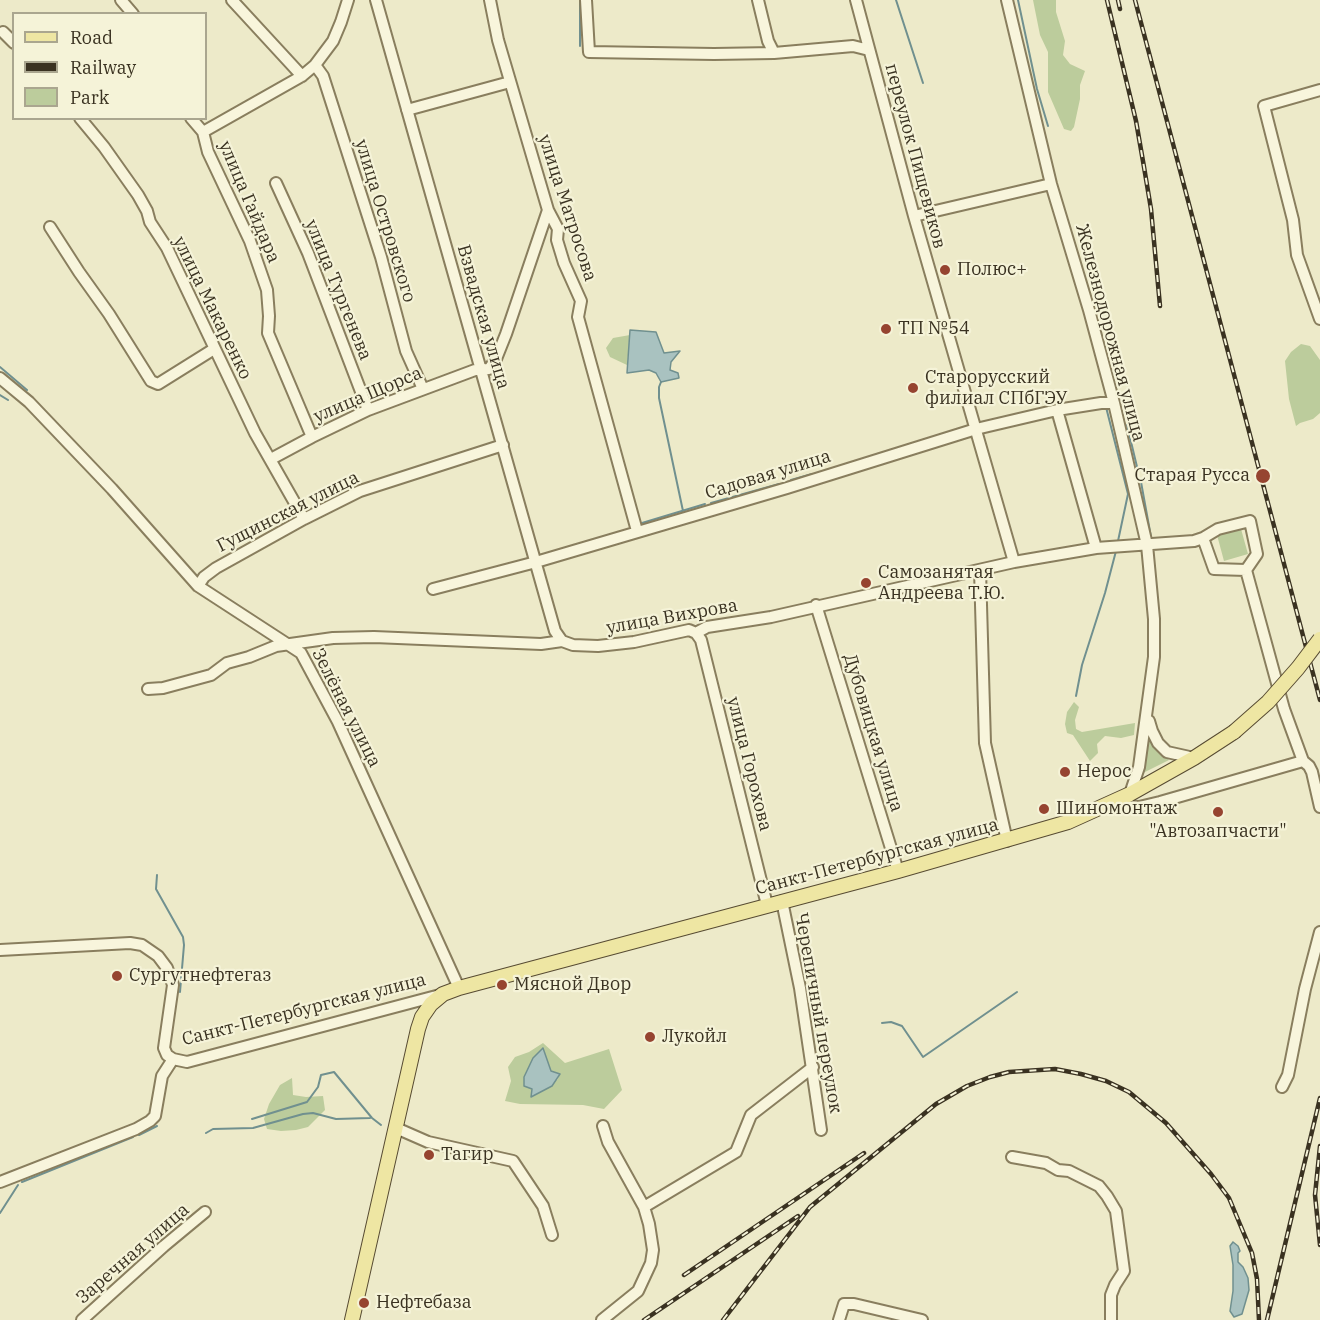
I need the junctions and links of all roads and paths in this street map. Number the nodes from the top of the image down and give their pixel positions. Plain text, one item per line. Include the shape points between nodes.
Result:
1 (121, 0) edge
2 (232, 0) edge
3 (348, 0) edge
4 (376, 0) edge
5 (490, 0) edge
6 (586, 0) edge
7 (758, 0) edge
8 (856, 0) edge
9 (1007, 0) edge
10 (131, 12) edge
11 (3, 32) dead end
12 (12, 41) edge
13 (869, 50) junction
14 (774, 53) junction
15 (315, 65) junction
16 (302, 76) junction
17 (510, 82) junction
18 (1320, 90) edge
19 (407, 110) junction
20 (82, 120) edge
21 (193, 120) edge
22 (202, 132) junction
23 (276, 183) dead end
24 (1051, 184) junction
25 (548, 210) junction
26 (914, 216) junction
27 (50, 227) dead end
28 (1320, 319) edge
29 (214, 349) junction
30 (482, 370) junction
31 (0, 378) edge
32 (423, 389) junction
33 (1114, 403) junction
34 (368, 410) junction
35 (1057, 410) junction
36 (976, 429) junction
37 (312, 437) junction
38 (503, 445) junction
39 (271, 459) junction
40 (304, 519) junction
41 (637, 531) junction
42 (1203, 538) junction
43 (1146, 545) junction
44 (1096, 548) junction
45 (536, 562) junction
46 (1014, 562) junction
47 (980, 570) junction
48 (1246, 570) junction
49 (198, 586) junction
50 (433, 589) dead end
51 (816, 605) junction
52 (696, 633) junction
53 (1320, 639) edge
54 (562, 641) junction
55 (290, 644) junction
56 (148, 689) dead end
57 (1148, 715) junction
58 (1194, 758) junction
59 (1303, 761) junction
60 (1130, 794) junction
61 (1107, 805) junction
62 (1320, 807) edge
63 (1007, 841) junction
64 (898, 871) junction
65 (782, 901) junction
66 (767, 905) junction
67 (1320, 932) edge
68 (0, 950) edge
69 (459, 988) junction
70 (443, 994) junction
71 (174, 1059) junction
72 (813, 1067) junction
73 (1282, 1087) dead end
74 (603, 1126) dead end
75 (396, 1128) junction
76 (821, 1130) dead end
77 (1012, 1157) dead end
78 (0, 1182) edge
79 (644, 1207) junction
80 (205, 1212) dead end
81 (552, 1235) dead end
82 (82, 1320) edge
83 (352, 1320) edge
84 (602, 1320) edge
85 (839, 1320) edge
86 (922, 1320) edge
87 (1111, 1320) edge

1 - 10 street
2 - 16 street
3 - 15 street via 333,41
4 - 19 street, Взвадская улица
5 - 17 street, улица Матросова
6 - 14 street via 589,52
7 - 14 street
8 - 13 street, переулок Пищевиков
9 - 24 street, Железнодорожная улица
11 - 12 street
13 - 14 street via 853,46
13 - 26 street, переулок Пищевиков
15 - 16 street
15 - 32 street, улица Островского via 323,76 381,257 406,351
16 - 22 street
17 - 19 street
17 - 25 street, улица Матросова
18 - 28 street via 1264,106 1292,213 1297,255
19 - 30 street, Взвадская улица
20 - 29 street, улица Макаренко via 138,195
21 - 22 street, улица Гайдара
22 - 37 street, улица Гайдара via 250,241 267,290 268,333
23 - 34 street, улица Тургенева via 308,253
24 - 26 street
24 - 33 street, Железнодорожная улица
25 - 30 street via 496,360 489,369
25 - 41 street, улица Матросова via 558,229 564,263 580,301 578,317
26 - 36 street, переулок Пищевиков
27 - 29 street via 151,381 158,384
29 - 39 street, улица Макаренко
30 - 32 street, улица Щорса
30 - 38 street, Взвадская улица
31 - 49 street, Зелёная улица via 29,402
32 - 34 street, улица Щорса
33 - 35 street, Садовая улица
33 - 43 street, Железнодорожная улица
34 - 37 street, улица Щорса
35 - 36 street, Садовая улица
35 - 44 street
36 - 41 street, Садовая улица
36 - 46 street, переулок Пищевиков
37 - 39 street, улица Щорса
38 - 40 street, Гущинская улица via 360,491
38 - 45 street, Взвадская улица
39 - 40 street, улица Макаренко
40 - 49 street, Гущинская улица via 216,568
41 - 45 street, Садовая улица
42 - 43 street, улица Вихрова
42 - 48 street via 1214,569
42 - 48 street, улица Вихрова via 1218,529 1250,521 1257,554
43 - 44 street, улица Вихрова
43 - 57 street, Железнодорожная улица via 1154,619
44 - 46 street, улица Вихрова
45 - 50 street, Садовая улица
45 - 54 street, Взвадская улица via 555,631
46 - 47 street, улица Вихрова
47 - 51 street, улица Вихрова
47 - 63 street via 986,743
48 - 59 street via 1284,709
49 - 55 street, Зелёная улица
51 - 52 street, улица Вихрова via 707,627
51 - 64 street, Дубовицкая улица
52 - 54 street, улица Вихрова via 689,630 598,646
52 - 66 street, улица Горохова via 701,640
53 - 58 main road, bridge via 1268,702 1234,732
54 - 55 street, улица Вихрова via 541,644 374,637
55 - 56 street, улица Вихрова via 226,663 211,675
55 - 69 street, Зелёная улица via 301,653 323,692
57 - 58 street via 1158,743 1167,752
57 - 60 street, Железнодорожная улица
58 - 60 main road
59 - 61 street, Санкт-Петербургская улица via 1139,807
59 - 62 street via 1312,772
60 - 61 main road
61 - 63 main road, Санкт-Петербургская улица
63 - 64 main road, Санкт-Петербургская улица
64 - 65 main road, Санкт-Петербургская улица
65 - 66 main road, Санкт-Петербургская улица
65 - 72 street, Черепичный переулок
66 - 69 main road, Санкт-Петербургская улица
67 - 73 street
68 - 71 street via 142,945 158,956 173,984 164,1048
69 - 70 main road, Санкт-Петербургская улица
70 - 71 street, Санкт-Петербургская улица via 187,1062
70 - 75 main road via 422,1017
71 - 78 street via 162,1076 155,1116 150,1121
72 - 76 street, Черепичный переулок
72 - 79 street via 751,1115 736,1152
74 - 79 street
75 - 81 street via 428,1142 513,1161 543,1206
75 - 83 main road
77 - 87 street via 1046,1163 1088,1179 1099,1186 1116,1211 1124,1271 1111,1295
79 - 84 street via 653,1250 651,1263 638,1291
80 - 82 street, Заречная улица
85 - 86 street via 844,1304

